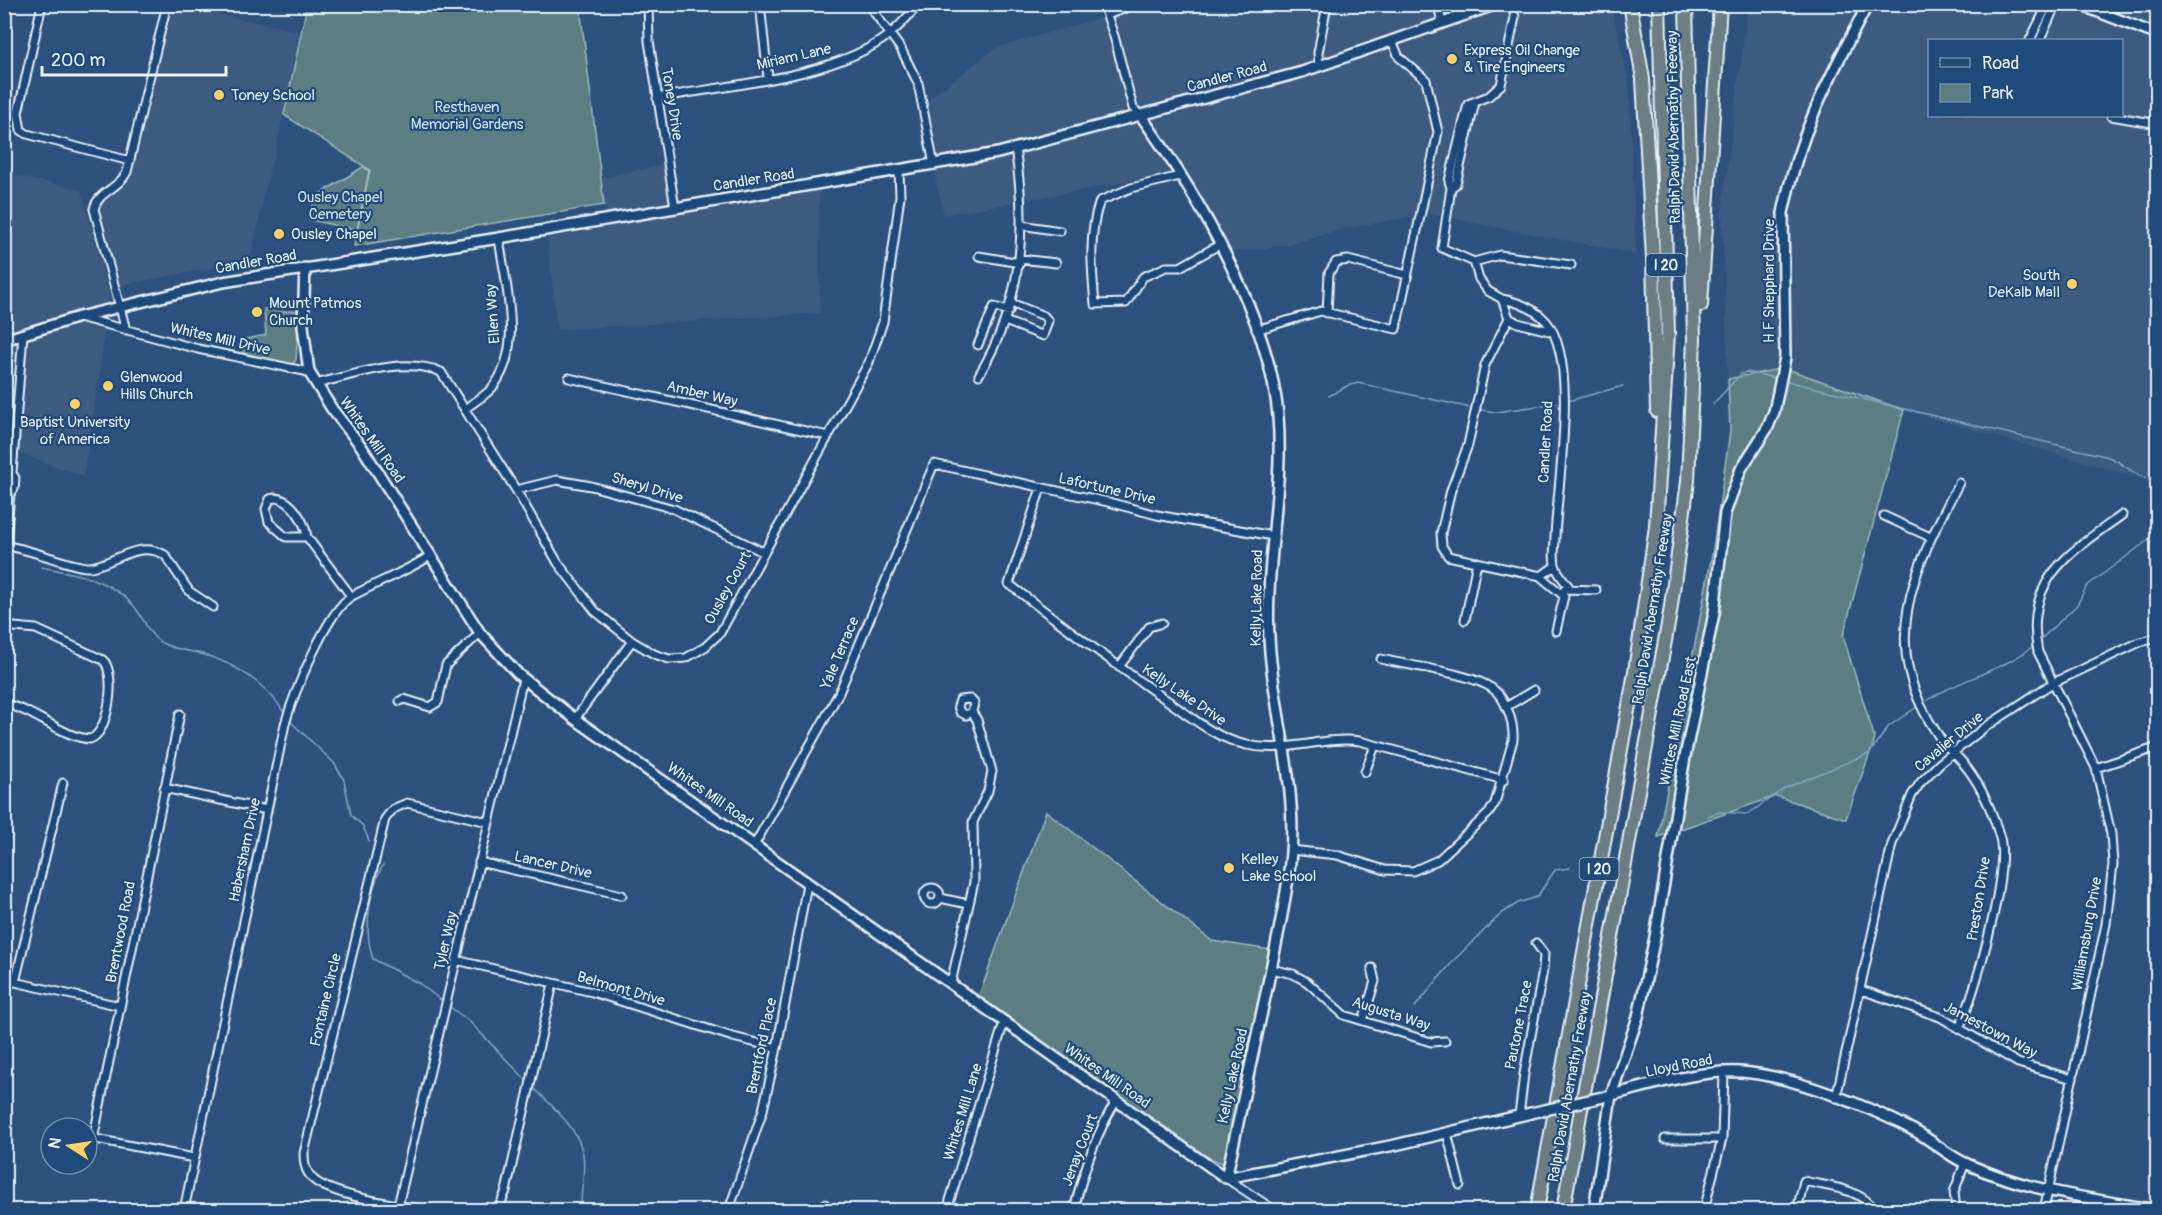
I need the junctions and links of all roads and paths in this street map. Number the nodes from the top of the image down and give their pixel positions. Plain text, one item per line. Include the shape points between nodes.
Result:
1 (42, 4) edge
2 (167, 4) edge
3 (648, 4) edge
4 (760, 4) edge
5 (868, 4) edge
6 (919, 4) edge
7 (1103, 4) edge
8 (1136, 4) edge
9 (1327, 4) edge
10 (1438, 4) edge
11 (1451, 4) edge
12 (1497, 4) edge
13 (1511, 4) edge
14 (1630, 4) edge
15 (1659, 4) edge
16 (1686, 4) edge
17 (1720, 4) edge
18 (1868, 4) edge
19 (2048, 4) edge
20 (2056, 4) edge
21 (2078, 4) edge
22 (1107, 15) junction
23 (1458, 18) junction
24 (1442, 23) junction
25 (890, 34) junction
26 (2157, 35) edge
27 (2030, 39) edge
28 (2040, 39) edge
29 (1392, 41) junction
30 (1319, 66) junction
31 (768, 78) junction
32 (657, 98) junction
33 (1141, 116) junction
34 (2117, 117) edge
35 (2157, 124) edge
36 (1015, 148) junction
37 (130, 161) junction
38 (934, 165) junction
39 (899, 171) junction
40 (1180, 176) junction
41 (675, 208) junction
42 (1021, 225) junction
43 (1060, 231) dead end
44 (499, 238) junction
45 (1219, 245) junction
46 (979, 256) dead end
47 (1020, 261) junction
48 (1474, 262) junction
49 (1056, 263) dead end
50 (1571, 265) dead end
51 (306, 268) junction
52 (1407, 276) junction
53 (1502, 299) junction
54 (1010, 307) junction
55 (118, 308) junction
56 (1327, 313) junction
57 (79, 317) junction
58 (1509, 318) junction
59 (1005, 321) junction
60 (126, 330) junction
61 (1256, 330) junction
62 (1553, 332) junction
63 (23, 334) junction
64 (4, 340) edge
65 (978, 345) dead end
66 (1785, 358) joint
67 (309, 372) junction
68 (979, 375) dead end
69 (569, 378) dead end
70 (316, 384) junction
71 (466, 408) junction
72 (1692, 417) junction
73 (828, 436) junction
74 (934, 464) joint
75 (1959, 483) dead end
76 (1041, 488) junction
77 (516, 490) junction
78 (2122, 515) dead end
79 (1884, 516) dead end
80 (1656, 526) junction
81 (1274, 536) junction
82 (307, 537) junction
83 (1930, 537) junction
84 (6, 546) edge
85 (764, 552) junction
86 (430, 556) junction
87 (1478, 562) junction
88 (4, 563) edge
89 (1555, 566) junction
90 (1540, 576) junction
91 (1569, 587) junction
92 (1596, 590) dead end
93 (1560, 591) junction
94 (351, 596) junction
95 (213, 607) dead end
96 (1465, 620) dead end
97 (1162, 623) dead end
98 (4, 626) edge
99 (1556, 631) dead end
100 (480, 633) junction
101 (2157, 638) edge
102 (632, 641) junction
103 (1381, 659) dead end
104 (1119, 667) junction
105 (523, 679) junction
106 (2052, 684) junction
107 (1534, 690) dead end
108 (400, 701) dead end
109 (4, 704) edge
110 (1506, 707) junction
111 (972, 712) dead end
112 (180, 714) dead end
113 (575, 719) junction
114 (1375, 746) junction
115 (1282, 747) junction
116 (2157, 747) edge
117 (1953, 754) junction
118 (2096, 768) junction
119 (1365, 772) dead end
120 (1504, 780) junction
121 (63, 783) dead end
122 (164, 788) junction
123 (267, 810) junction
124 (488, 822) junction
125 (754, 844) junction
126 (1291, 850) junction
127 (479, 861) junction
128 (807, 884) junction
129 (622, 896) dead end
130 (940, 898) dead end
131 (968, 904) junction
132 (1536, 943) dead end
133 (456, 960) junction
134 (1372, 968) dead end
135 (1271, 969) junction
136 (951, 983) junction
137 (553, 984) junction
138 (1861, 990) junction
139 (120, 1006) junction
140 (1363, 1021) junction
141 (1004, 1022) junction
142 (1959, 1028) junction
143 (1445, 1041) dead end
144 (777, 1048) junction
145 (1724, 1072) junction
146 (2073, 1079) junction
147 (1607, 1096) junction
148 (1836, 1098) junction
149 (1116, 1101) junction
150 (1519, 1116) junction
151 (1447, 1133) junction
152 (1665, 1139) dead end
153 (1722, 1139) junction
154 (194, 1158) junction
155 (1965, 1164) junction
156 (1226, 1178) junction
157 (1460, 1185) dead end
158 (2048, 1191) junction
159 (398, 1208) edge
160 (184, 1210) edge
161 (425, 1210) edge
162 (498, 1210) edge
163 (729, 1210) edge
164 (947, 1210) edge
165 (1074, 1210) edge
166 (1274, 1210) edge
167 (1537, 1210) edge
168 (1563, 1210) edge
169 (1594, 1210) edge
170 (1704, 1210) edge
171 (1797, 1210) edge
172 (1875, 1210) edge
173 (1956, 1210) edge
174 (2044, 1210) edge
175 (2157, 1210) edge

1 - 37 street via 18,113 21,130
2 - 37 street
3 - 32 street, Toney Drive
4 - 31 street
5 - 25 street
6 - 25 street, Miriam Lane
7 - 22 street
8 - 22 street
9 - 30 street
10 - 24 street
11 - 23 street
12 - 23 street, Candler Road
13 - 48 street via 1515,17 1501,85 1468,104 1449,181 1442,248
14 - 80 highway via 1640,52 1647,148 1658,451
15 - 80 highway, Ralph David Abernathy Freeway / I 20 via 1668,333
16 - 72 highway, Ralph David Abernathy Freeway / I 20 via 1694,300
17 - 72 highway
18 - 66 street, H F Shepphard Drive via 1806,127 1783,213
19 - 27 street
20 - 28 street
21 - 26 street
22 - 33 street via 1133,108
23 - 24 street, Candler Road
24 - 29 street, Candler Road
25 - 31 street, Miriam Lane via 826,67
25 - 38 street via 918,82
29 - 30 street, Candler Road
29 - 52 street via 1399,57 1426,80 1438,132
30 - 33 street, Candler Road
31 - 32 street, Miriam Lane
32 - 41 street, Toney Drive
33 - 36 street, Candler Road
33 - 40 street, Kelly Lake Road
34 - 35 street
36 - 38 street, Candler Road
36 - 42 street
37 - 55 street via 123,181 99,196 94,209
38 - 39 street, Candler Road
39 - 41 street, Candler Road
39 - 73 street, Ousley Court via 900,196 878,339
40 - 45 street, Kelly Lake Road
40 - 45 street via 1131,188 1100,201 1095,216 1095,304 1126,303 1143,277 1166,267 1180,267
41 - 44 street, Candler Road
42 - 43 street
42 - 47 street
44 - 51 street, Candler Road
44 - 71 street, Ellen Way via 509,352 491,389
45 - 61 street, Kelly Lake Road
46 - 47 street
47 - 49 street
47 - 54 street
48 - 50 street via 1500,255
48 - 53 street via 1488,291
51 - 55 street, Candler Road via 222,282
51 - 67 street, Whites Mill Road via 303,326
52 - 56 street via 1396,329
52 - 56 street via 1348,260 1336,262 1329,273
53 - 58 street
53 - 62 street via 1526,306
54 - 59 street
54 - 59 street via 1044,316 1048,321 1042,336
54 - 65 street via 994,306
55 - 57 street, Candler Road
55 - 60 street
56 - 61 street via 1313,312
57 - 60 street, Whites Mill Drive
57 - 63 street, Candler Road
58 - 62 street
58 - 87 street via 1485,365 1468,445 1451,490 1441,533 1448,556
59 - 68 street
60 - 67 street, Whites Mill Drive via 198,350
61 - 81 street, Kelly Lake Road via 1278,415
62 - 89 street, Candler Road via 1564,376
63 - 64 street, Candler Road
63 - 84 street
66 - 147 street, Whites Mill Road East via 1774,412 1741,469 1725,513 1708,651 1685,757 1649,968 1638,1017
67 - 70 street, Whites Mill Road
69 - 73 street, Amber Way
70 - 71 street, Ousley Court via 398,366 424,367 441,372
70 - 86 street, Whites Mill Road via 361,446
71 - 77 street, Ousley Court
72 - 168 highway, Ralph David Abernathy Freeway / I 20 via 1688,481 1670,614
73 - 85 street, Ousley Court
74 - 76 street, Lafortune Drive
74 - 125 street, Yale Terrace via 839,693
75 - 83 street, Preston Drive
76 - 81 street, Lafortune Drive via 1157,515
76 - 104 street, Kelly Lake Drive via 1008,584
77 - 85 street, Sheryl Drive via 568,480 674,509
77 - 102 street, Ousley Court via 573,585 595,611
78 - 106 street, Williamsburg Drive via 2062,560 2040,594 2034,635
79 - 83 street
80 - 167 highway, Ralph David Abernathy Freeway / I 20 via 1634,678
81 - 115 street, Kelly Lake Road via 1269,638
82 - 82 street via 286,537 276,529 266,516 270,499 288,502
82 - 94 street
83 - 117 street, Preston Drive via 1905,613 1906,653 1916,692 1930,722
84 - 88 street
84 - 95 street via 23,547 91,567 136,549 159,552 189,591
85 - 102 street, Ousley Court via 720,633 705,647 686,658 669,659
86 - 94 street
86 - 100 street, Whites Mill Road
87 - 90 street
87 - 96 street
89 - 90 street
89 - 91 street
90 - 93 street
91 - 92 street
91 - 93 street
93 - 99 street via 1564,598
94 - 123 street, Habersham Drive via 315,648 296,688
97 - 104 street via 1149,627
98 - 109 street via 36,629 103,660 109,665 112,684 100,730 90,739
100 - 105 street, Whites Mill Road
100 - 108 street via 446,665 438,702 430,707
101 - 106 street, Cavalier Drive via 2140,642
102 - 113 street
103 - 110 street via 1478,681 1493,689
104 - 115 street, Kelly Lake Drive via 1227,740 1250,746
105 - 113 street, Whites Mill Road
105 - 124 street, Tyler Way
106 - 117 street, Cavalier Drive via 1984,728
106 - 118 street, Williamsburg Drive
107 - 110 street
110 - 120 street via 1514,740
111 - 131 street via 992,771 988,791 973,822 974,882
112 - 122 street, Brentwood Road
113 - 125 street, Whites Mill Road
114 - 115 street, Kelly Lake Drive via 1342,739
114 - 119 street
114 - 120 street, Kelly Lake Drive
115 - 126 street, Kelly Lake Road
116 - 118 street
117 - 138 street, Cavalier Drive via 1921,782 1903,814 1892,844
117 - 142 street, Preston Drive via 1982,790 2001,841 2001,868 1982,964
118 - 146 street, Williamsburg Drive via 2111,834 2111,885
120 - 126 street via 1489,813 1438,860 1422,869 1385,870 1337,855
121 - 139 street via 15,981
122 - 123 street
122 - 139 street, Brentwood Road
123 - 154 street, Habersham Drive
124 - 127 street, Tyler Way
124 - 159 street, Fontaine Circle via 407,803 393,809 385,819 304,1153 306,1169 318,1183
125 - 128 street, Whites Mill Road
126 - 135 street, Kelly Lake Road
127 - 129 street, Lancer Drive
127 - 133 street, Tyler Way
128 - 136 street, Whites Mill Road
128 - 144 street, Brentford Place
130 - 131 street
131 - 136 street
132 - 150 street, Pautone Trace via 1544,954 1543,970
133 - 137 street, Belmont Drive
133 - 159 street, Tyler Way
134 - 140 street via 1375,981
135 - 140 street, Augusta Way via 1307,982 1344,1015
135 - 156 street, Kelly Lake Road
136 - 141 street, Whites Mill Road
137 - 144 street, Belmont Drive via 592,992
137 - 162 street via 506,1191
138 - 142 street, Jamestown Way via 1940,1017
138 - 148 street, Cavalier Drive
139 - 154 street, Brentwood Road via 94,1135 96,1139
140 - 143 street, Augusta Way via 1431,1042
141 - 149 street, Whites Mill Road
141 - 164 street, Whites Mill Lane
142 - 146 street, Jamestown Way via 2018,1063
144 - 163 street, Brentford Place via 763,1110
145 - 147 street, Lloyd Road
145 - 148 street, Lloyd Road via 1773,1076
145 - 153 street
146 - 158 street, Williamsburg Drive
147 - 150 street, Lloyd Road, bridge
147 - 169 street
148 - 155 street, Lloyd Road via 1894,1120
149 - 156 street, Whites Mill Road
149 - 165 street, Jenay Court via 1098,1134
150 - 151 street, Lloyd Road
151 - 156 street, Lloyd Road
151 - 157 street
152 - 153 street
153 - 170 street
154 - 160 street, Habersham Drive
155 - 158 street, Lloyd Road
155 - 173 street via 1954,1192
156 - 166 street, Whites Mill Road
158 - 174 street, Williamsburg Drive
158 - 175 street, Lloyd Road
159 - 161 street, Fontaine Circle
171 - 172 street via 1804,1181 1854,1193

